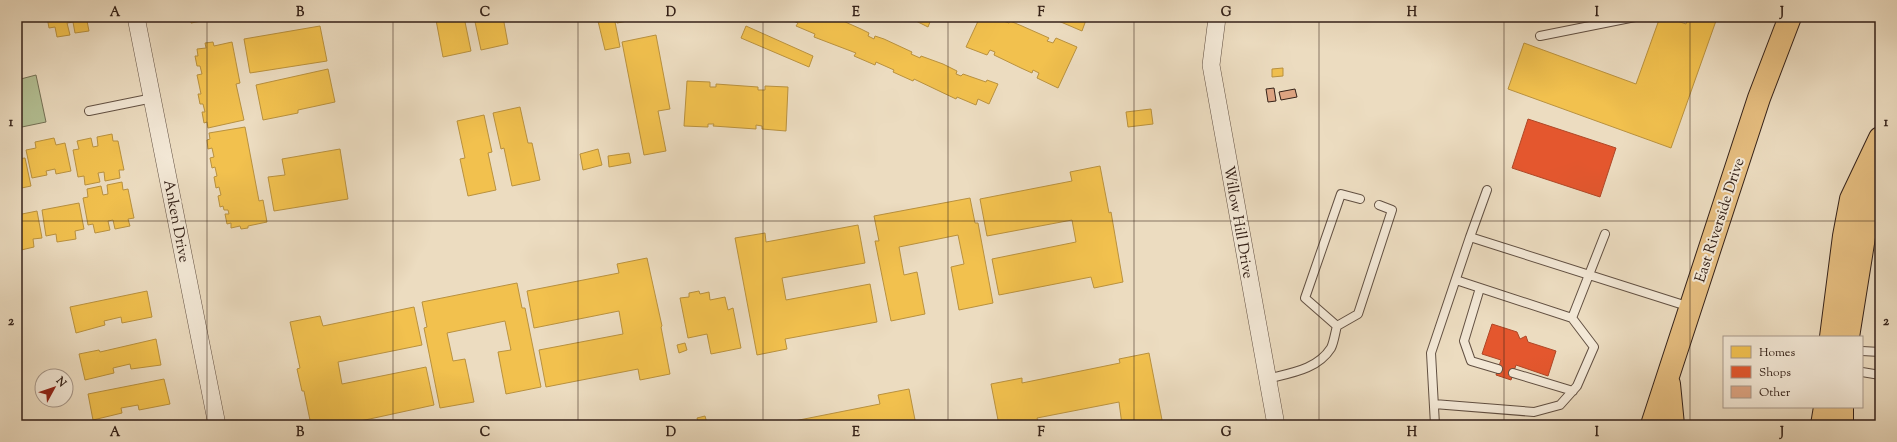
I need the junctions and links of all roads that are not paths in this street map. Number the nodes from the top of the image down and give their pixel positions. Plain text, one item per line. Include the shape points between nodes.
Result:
1 (136, 17) edge
2 (1635, 17) edge
3 (1790, 17) edge
4 (1217, 18) edge
5 (1540, 36) dead end
6 (153, 98) junction
7 (89, 111) dead end
8 (1880, 138) edge
9 (1487, 190) dead end
10 (1360, 199) dead end
11 (1379, 205) dead end
12 (1604, 234) dead end
13 (1470, 237) junction
14 (1590, 275) junction
15 (1456, 280) junction
16 (1480, 288) junction
17 (1690, 307) junction
18 (1572, 318) junction
19 (1337, 326) junction
20 (1831, 336) edge
21 (1848, 336) edge
22 (1863, 351) edge
23 (1880, 352) edge
24 (1498, 369) dead end
25 (1863, 372) edge
26 (1513, 373) dead end
27 (1668, 373) junction
28 (1880, 375) edge
29 (1267, 379) junction
30 (1573, 391) junction
31 (1434, 404) junction
32 (1825, 408) edge
33 (1842, 408) edge
34 (217, 425) edge
35 (1276, 425) edge
36 (1435, 425) edge
37 (1652, 425) edge
38 (1673, 425) edge
39 (1822, 425) edge
40 (1842, 425) edge

1 - 6 street, Anken Drive
2 - 5 lane
3 - 17 main road, East Riverside Drive via 1759,98
4 - 29 street, Willow Hill Drive via 1211,65
6 - 7 lane
6 - 34 street, Anken Drive
8 - 20 main road via 1851,199
8 - 21 main road
9 - 13 lane
10 - 19 lane via 1341,194 1305,298
11 - 19 lane via 1392,210 1358,314
12 - 14 lane
13 - 14 lane
13 - 15 lane
14 - 17 lane
14 - 18 lane
15 - 16 lane
15 - 31 lane via 1431,353
16 - 18 lane
16 - 24 lane via 1464,341 1471,361
17 - 27 main road, East Riverside Drive
18 - 30 lane via 1594,347
19 - 29 lane via 1331,347 1318,363
22 - 23 lane
25 - 28 lane
26 - 30 lane
27 - 37 main road, East Riverside Drive
27 - 38 main road
29 - 35 street, Willow Hill Drive
30 - 31 lane via 1560,405 1534,412
31 - 36 lane
32 - 39 main road
33 - 40 main road

